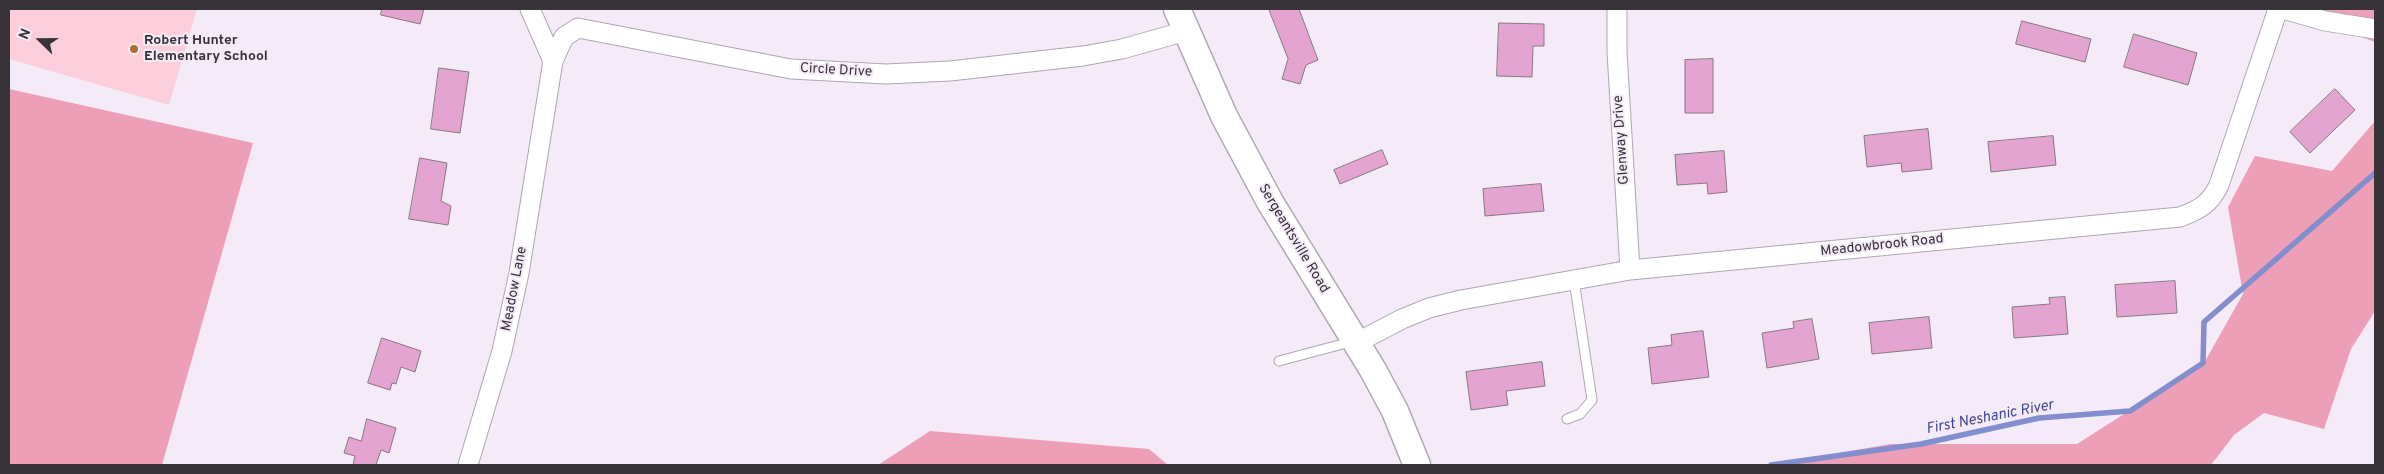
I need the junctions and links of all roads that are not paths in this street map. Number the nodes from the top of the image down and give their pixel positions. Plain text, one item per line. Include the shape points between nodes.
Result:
1 (530, 9) edge
2 (1617, 9) edge
3 (2278, 9) edge
4 (2282, 9) edge
5 (1182, 20) edge
6 (2375, 29) edge
7 (552, 61) junction
8 (545, 109) joint
9 (1630, 270) junction
10 (1574, 280) junction
11 (1356, 342) junction
12 (1279, 361) dead end
13 (1567, 419) dead end
14 (468, 465) edge
15 (1417, 465) edge

1 - 7 street
2 - 9 street, Glenway Drive
3 - 9 street, Meadowbrook Road via 2219,186 2212,200 2197,211 2159,220
4 - 6 street via 2325,22
5 - 7 street, Circle Drive via 1122,49 950,71 886,74 791,69 578,28 564,37
5 - 11 main road, Sergeantsville Road via 1224,116 1270,202
7 - 8 street, Circle Drive
8 - 14 street, Meadow Lane via 510,314
9 - 10 street, Meadowbrook Road
10 - 11 street, Meadowbrook Road via 1429,308
10 - 13 lane via 1592,400 1580,414
11 - 12 lane
11 - 15 main road, Sergeantsville Road via 1394,411

